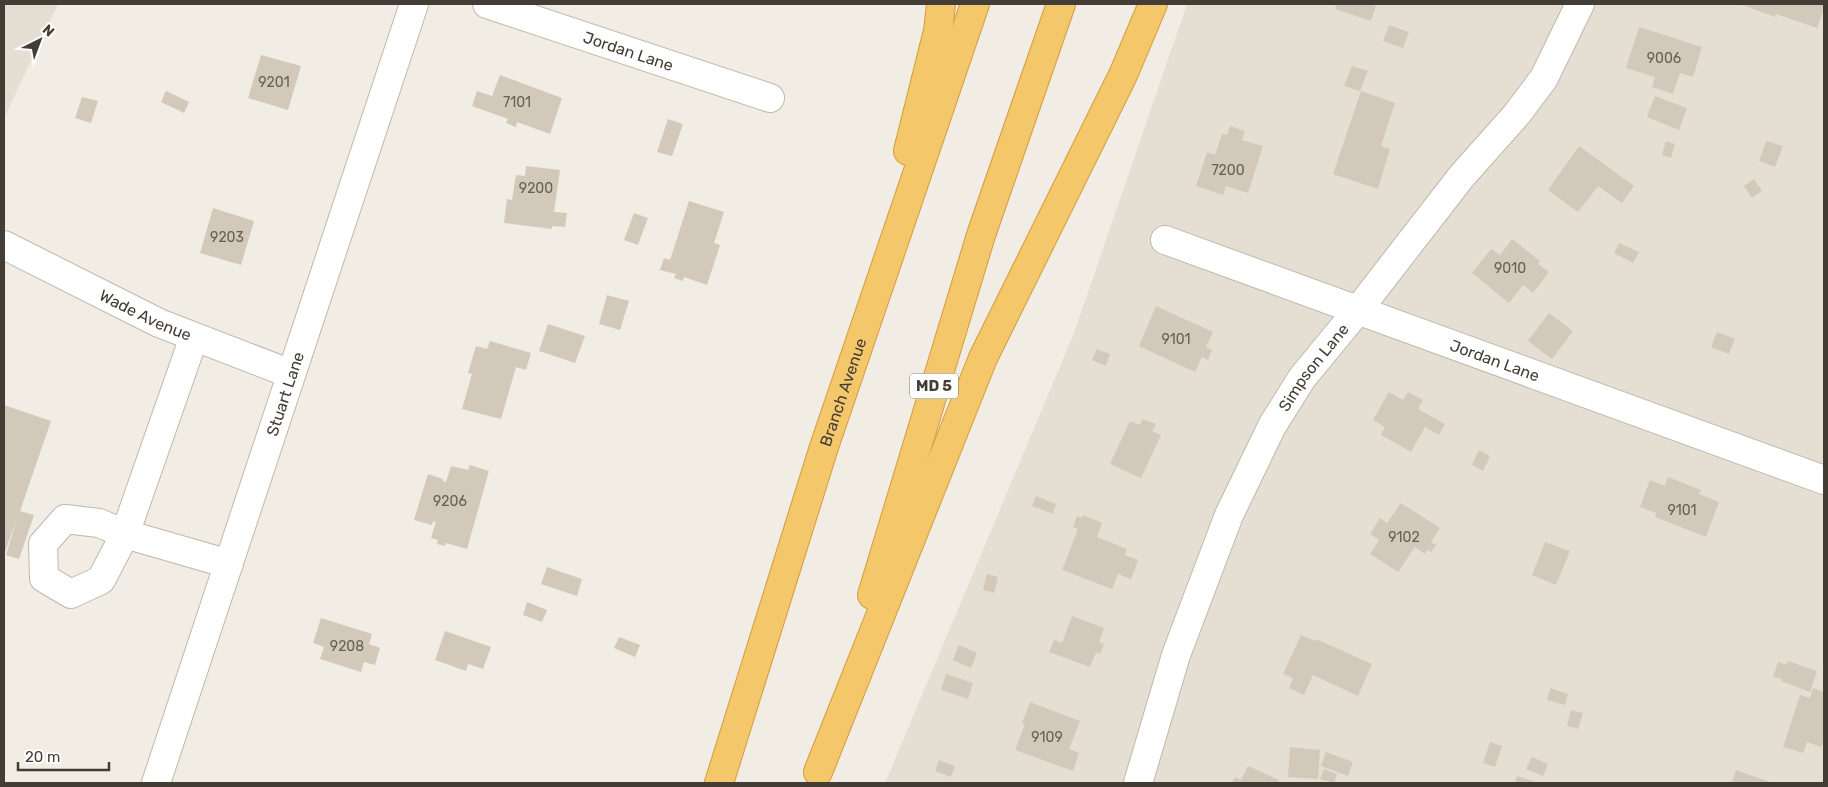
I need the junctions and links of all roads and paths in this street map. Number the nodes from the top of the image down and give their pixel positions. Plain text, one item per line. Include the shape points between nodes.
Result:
1 (414, 4) edge
2 (487, 4) edge
3 (941, 4) edge
4 (975, 4) edge
5 (1061, 4) edge
6 (1153, 4) edge
7 (1580, 4) edge
8 (770, 98) dead end
9 (1165, 240) dead end
10 (4, 245) edge
11 (1358, 310) junction
12 (866, 324) junction
13 (194, 336) junction
14 (291, 374) junction
15 (1824, 480) edge
16 (229, 564) junction
17 (817, 778) edge
18 (156, 783) edge
19 (720, 783) edge
20 (1138, 783) edge

1 - 14 street, Stuart Lane
2 - 8 street, Jordan Lane
3 - 12 highway via 938,31
4 - 12 highway, Branch Avenue
5 - 17 highway, MD 5 via 981,236
6 - 17 highway via 1123,75 983,358
7 - 11 street, Simpson Lane via 1544,78 1461,177
9 - 11 street, Jordan Lane
10 - 13 street, Wade Avenue via 159,323
11 - 15 street, Jordan Lane
11 - 20 street, Simpson Lane via 1302,378 1272,426 1229,515 1176,654
12 - 19 highway, Branch Avenue via 824,447
13 - 14 street, Wade Avenue
13 - 16 street via 125,534
14 - 16 street, Stuart Lane
16 - 18 street, Stuart Lane

